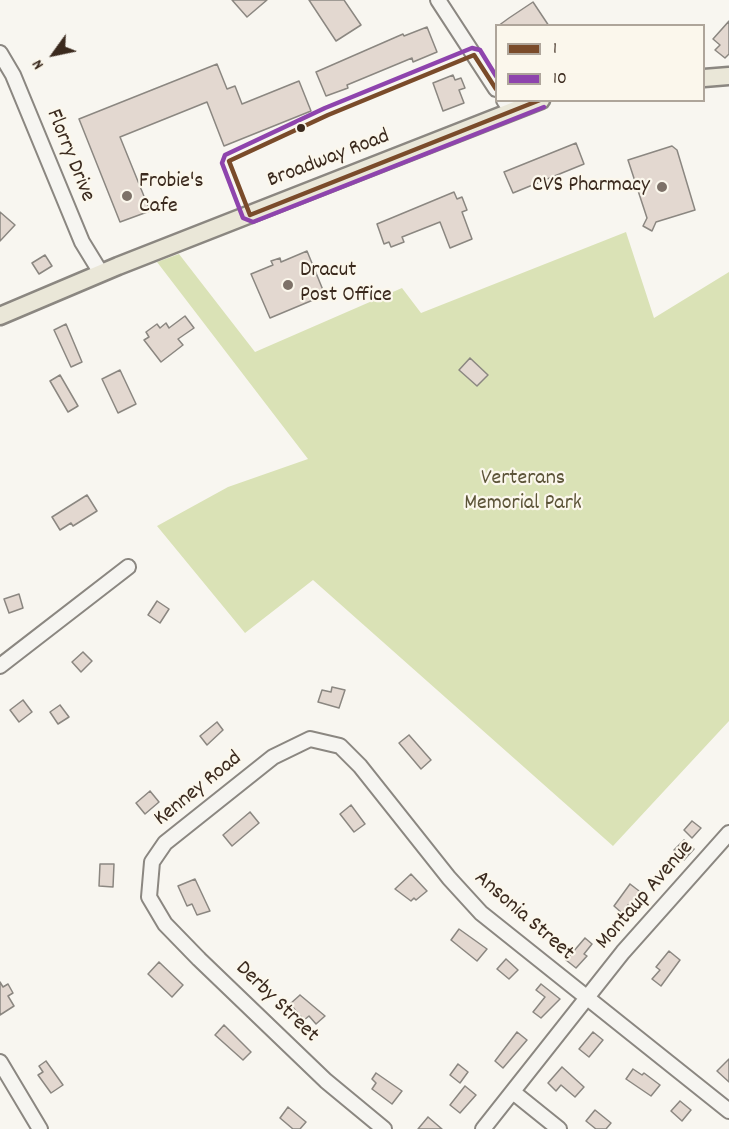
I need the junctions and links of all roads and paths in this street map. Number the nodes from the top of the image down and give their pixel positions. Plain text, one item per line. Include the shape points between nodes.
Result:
1 (438, 0) edge
2 (0, 53) edge
3 (729, 76) edge
4 (705, 77) edge
5 (495, 87) edge
6 (729, 88) edge
7 (530, 102) edge
8 (508, 106) edge
9 (101, 273) junction
10 (0, 316) edge
11 (128, 567) dead end
12 (0, 666) edge
13 (310, 739) joint
14 (729, 833) edge
15 (149, 897) joint
16 (587, 998) junction
17 (0, 1062) edge
18 (513, 1092) junction
19 (729, 1112) edge
20 (40, 1129) edge
21 (384, 1129) edge
22 (483, 1129) edge
23 (559, 1129) edge

1 - 5 street
2 - 9 street, Florry Drive via 13,75 82,242
3 - 4 main road
4 - 6 main road
7 - 8 main road, Broadway Road
8 - 9 main road, Broadway Road
9 - 10 main road, Broadway Road
11 - 12 street
13 - 15 street, Kenney Road via 273,758 165,843 152,862
13 - 16 street, Ansonia Street via 340,746 481,913
14 - 16 street, Montaup Avenue
15 - 21 street, Derby Street via 165,924 199,959 326,1081
16 - 18 street, Montaup Avenue
16 - 19 street, Ansonia Street
17 - 20 street
18 - 22 street, Montaup Avenue
18 - 23 street

